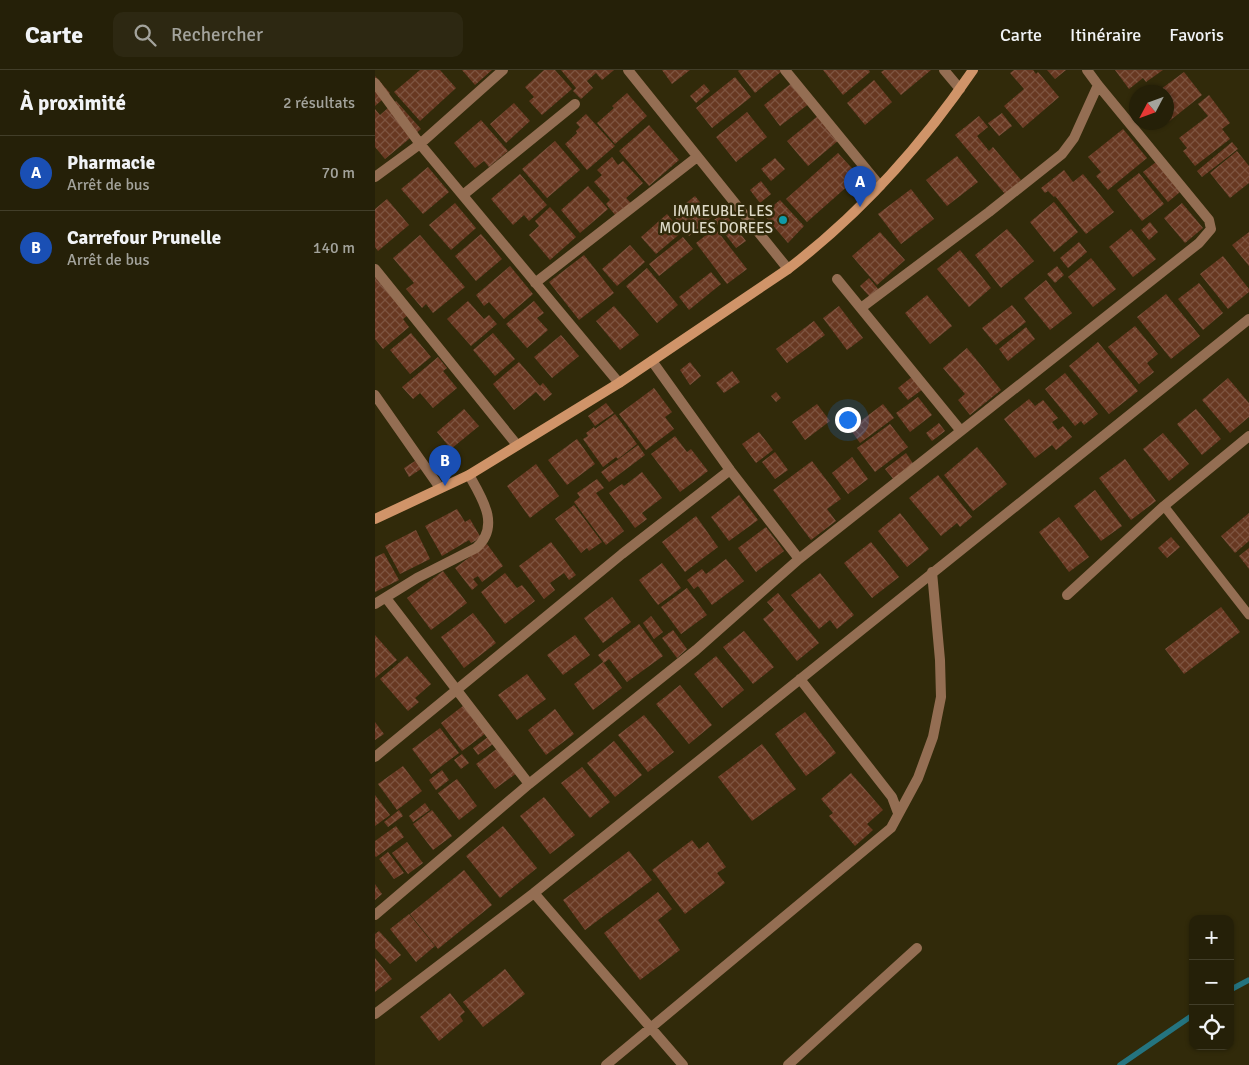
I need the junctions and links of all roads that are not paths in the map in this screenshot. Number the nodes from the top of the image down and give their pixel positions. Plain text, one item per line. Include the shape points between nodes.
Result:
1 (503, 70) edge
2 (628, 70) edge
3 (785, 70) edge
4 (944, 70) edge
5 (973, 70) edge
6 (1087, 70) edge
7 (375, 83) edge
8 (1098, 85) junction
9 (960, 89) junction
10 (575, 104) dead end
11 (420, 144) junction
12 (697, 158) junction
13 (375, 177) edge
14 (881, 186) junction
15 (463, 196) junction
16 (375, 269) edge
17 (787, 269) junction
18 (837, 278) dead end
19 (535, 283) junction
20 (861, 308) junction
21 (1249, 319) edge
22 (653, 361) junction
23 (619, 383) junction
24 (375, 395) edge
25 (961, 431) junction
26 (1249, 436) edge
27 (517, 445) junction
28 (730, 470) junction
29 (469, 475) junction
30 (441, 488) junction
31 (1164, 506) junction
32 (375, 519) edge
33 (799, 559) junction
34 (933, 572) junction
35 (1067, 595) dead end
36 (386, 598) junction
37 (375, 604) edge
38 (1249, 615) edge
39 (800, 679) junction
40 (456, 691) junction
41 (375, 757) edge
42 (529, 784) junction
43 (899, 813) junction
44 (535, 893) junction
45 (375, 915) edge
46 (917, 948) dead end
47 (375, 1014) edge
48 (651, 1027) junction
49 (606, 1065) edge
50 (683, 1065) edge
51 (788, 1065) edge

1 - 11 street
2 - 12 street
3 - 14 street
4 - 9 street
5 - 9 street
6 - 8 street
7 - 11 street
8 - 20 street via 1074,138 1062,154
8 - 25 street via 1209,220 1211,229 1199,243
9 - 14 street
10 - 15 street
11 - 13 street
11 - 15 street
12 - 17 street
12 - 19 street
14 - 17 street
15 - 19 street
16 - 27 street
17 - 22 street
18 - 20 street
19 - 23 street
20 - 25 street
21 - 34 street
22 - 23 street
22 - 28 street
23 - 27 street
24 - 30 street
25 - 33 street
26 - 31 street
27 - 29 street
28 - 33 street
28 - 40 street
29 - 30 street
29 - 36 street via 489,517 484,541
30 - 32 street
31 - 35 street
31 - 38 lane
33 - 42 street via 696,650
34 - 39 street
34 - 43 street via 941,697 933,737 918,778
36 - 37 street
36 - 40 street
39 - 43 street via 892,797
39 - 44 street
40 - 41 street
40 - 42 street
42 - 45 street
43 - 48 street via 891,828
44 - 47 street
44 - 48 street
46 - 51 street
48 - 49 street
48 - 50 street

